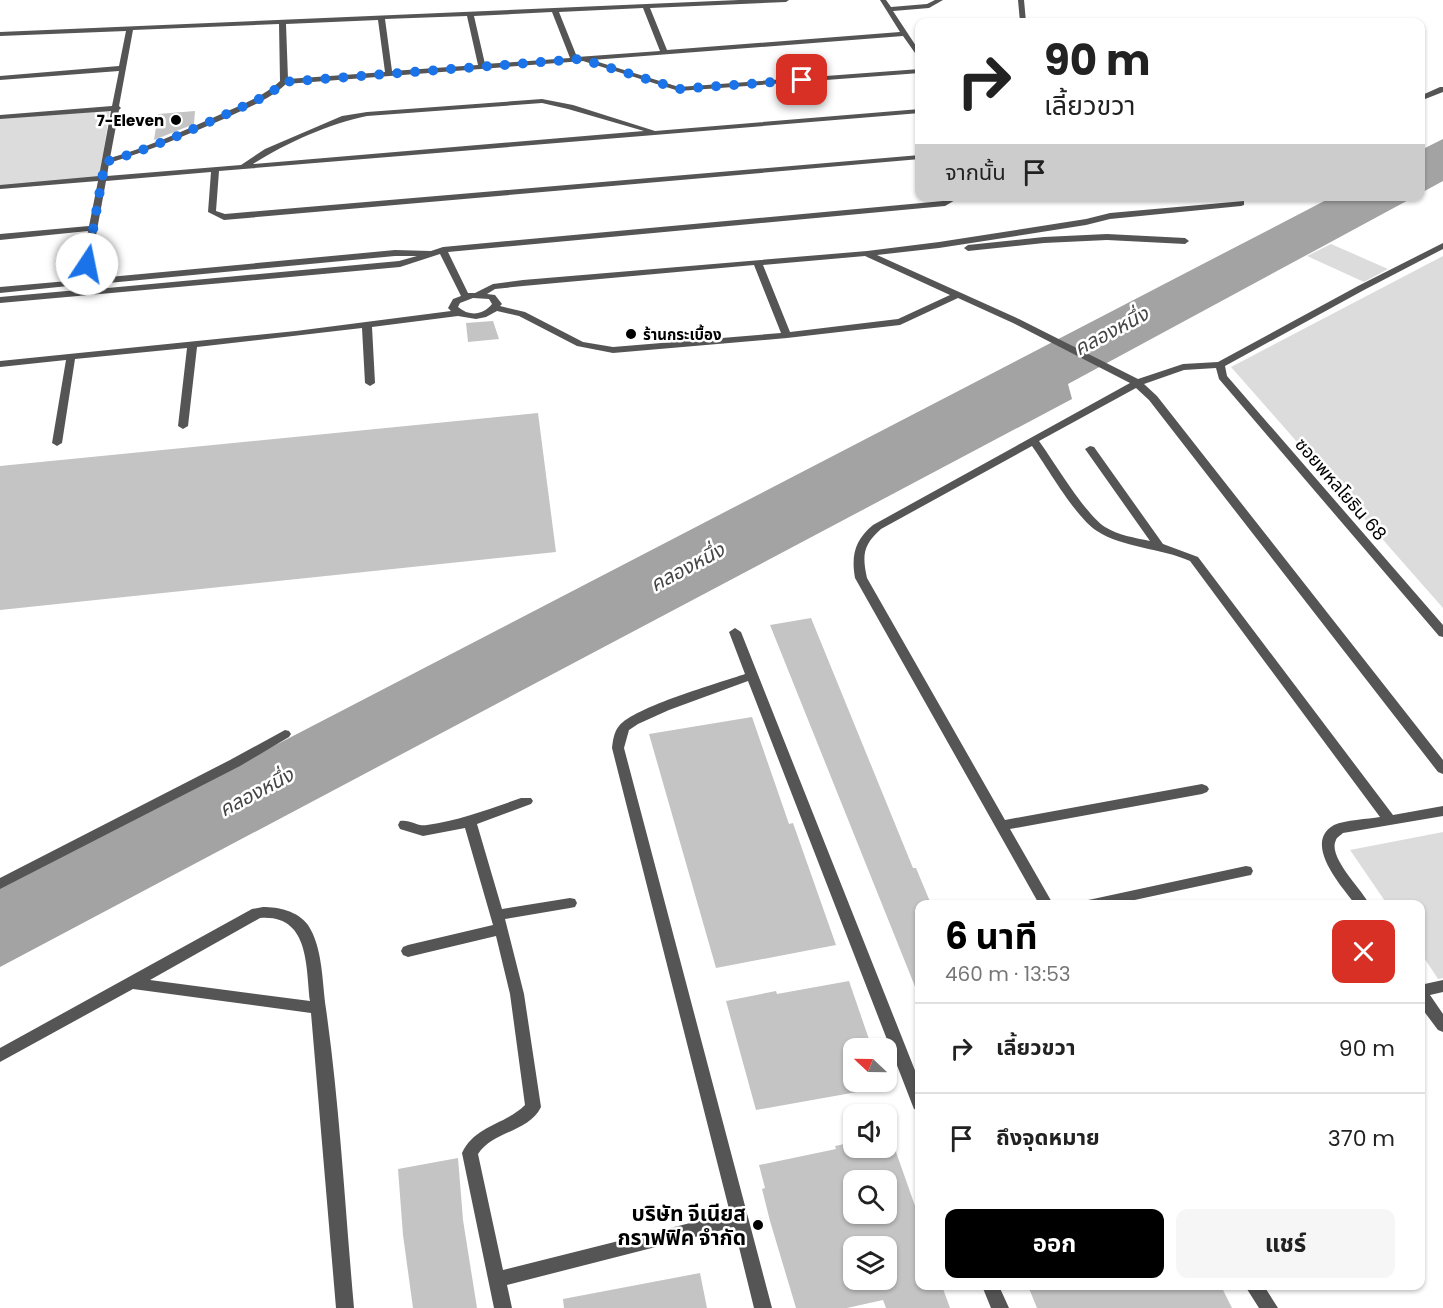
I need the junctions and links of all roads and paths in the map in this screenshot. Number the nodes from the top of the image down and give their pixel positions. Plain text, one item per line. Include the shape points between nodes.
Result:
1 (786, 0) edge
2 (883, 0) edge
3 (940, 0) edge
4 (1021, 0) edge
5 (646, 6) junction
6 (888, 9) junction
7 (555, 10) junction
8 (470, 14) junction
9 (381, 17) junction
10 (1023, 18) edge
11 (282, 22) junction
12 (130, 28) junction
13 (0, 34) edge
14 (903, 34) junction
15 (915, 41) edge
16 (909, 42) junction
17 (915, 51) edge
18 (664, 52) junction
19 (578, 59) junction
20 (482, 66) junction
21 (124, 68) junction
22 (915, 71) edge
23 (389, 73) junction
24 (0, 78) edge
25 (284, 82) junction
26 (1443, 89) edge
27 (1425, 97) edge
28 (117, 108) junction
29 (915, 111) edge
30 (0, 117) edge
31 (658, 133) junction
32 (915, 157) edge
33 (105, 162) junction
34 (242, 168) junction
35 (215, 170) junction
36 (102, 178) junction
37 (0, 188) edge
38 (949, 201) edge
39 (1241, 203) dead end
40 (94, 228) junction
41 (0, 237) edge
42 (1185, 241) dead end
43 (939, 245) junction
44 (1443, 246) edge
45 (443, 250) junction
46 (429, 253) junction
47 (866, 254) junction
48 (759, 264) junction
49 (84, 282) junction
50 (0, 290) edge
51 (81, 293) junction
52 (479, 294) junction
53 (959, 294) junction
54 (465, 296) junction
55 (0, 300) edge
56 (495, 308) junction
57 (458, 313) junction
58 (367, 326) junction
59 (787, 335) junction
60 (192, 345) junction
61 (71, 357) junction
62 (0, 364) edge
63 (1220, 364) junction
64 (1137, 383) junction
65 (370, 384) dead end
66 (183, 426) dead end
67 (1033, 440) junction
68 (57, 443) dead end
69 (1090, 449) dead end
70 (1158, 545) junction
71 (735, 632) dead end
72 (1443, 633) edge
73 (751, 676) junction
74 (285, 734) dead end
75 (1443, 769) edge
76 (1202, 789) dead end
77 (526, 801) dead end
78 (1443, 812) edge
79 (1390, 820) junction
80 (470, 822) junction
81 (405, 825) dead end
82 (1001, 826) junction
83 (1246, 871) dead end
84 (0, 884) edge
85 (1044, 900) edge
86 (1112, 900) edge
87 (1359, 900) edge
88 (570, 903) dead end
89 (499, 922) junction
90 (408, 951) dead end
91 (131, 983) junction
92 (1443, 986) edge
93 (1425, 991) edge
94 (1425, 999) edge
95 (318, 1008) junction
96 (1443, 1026) edge
97 (0, 1056) edge
98 (915, 1091) edge
99 (740, 1218) junction
100 (499, 1279) junction
101 (993, 1290) edge
102 (1257, 1290) edge
103 (345, 1308) edge
104 (503, 1308) edge
105 (763, 1308) edge
106 (1000, 1308) edge
107 (1269, 1308) edge

1 - 5 street
2 - 6 street
3 - 6 street via 929,6
4 - 10 street
5 - 7 street
5 - 18 street
6 - 14 street
7 - 8 street
7 - 19 street
8 - 9 street
8 - 20 street
9 - 11 street
9 - 23 street
11 - 12 street
11 - 25 street
12 - 13 street
12 - 21 street
14 - 16 street
14 - 18 street
15 - 16 street
16 - 17 street
18 - 19 street
19 - 20 street
19 - 22 street via 679,89
20 - 23 street
21 - 24 street
21 - 28 street
23 - 25 street
25 - 33 street via 247,105 157,145
26 - 27 street
28 - 30 street
28 - 33 street
29 - 31 street
31 - 34 street
31 - 34 street via 542,101 367,114 331,122 268,151
32 - 35 street via 224,217 212,212
33 - 36 street
34 - 35 street
35 - 36 street
36 - 37 street
36 - 40 street
38 - 45 street
39 - 43 street via 1110,216
40 - 41 street
40 - 49 street
42 - 43 street via 1107,237 960,249
43 - 47 street
44 - 63 street
45 - 46 street
45 - 54 street
46 - 49 street
46 - 51 street via 400,264
47 - 48 street
47 - 53 street
48 - 52 street via 512,284
48 - 59 street
49 - 50 street
49 - 51 street
51 - 55 street
52 - 54 street
52 - 56 street via 492,297
53 - 59 street via 900,322
53 - 64 street
54 - 57 street via 454,304
56 - 57 street via 482,315
56 - 59 street via 522,314 571,341 599,349
57 - 58 street
58 - 60 street
58 - 65 street
60 - 61 street
60 - 66 street
61 - 62 street
61 - 68 street
63 - 64 street via 1183,367
63 - 72 street, ซอยพหลโยธิน 68 via 1222,377
64 - 67 street
64 - 75 street via 1153,398
67 - 70 street via 1098,527
67 - 82 street via 877,527 865,536 857,560 861,578
69 - 70 street
70 - 79 street via 1194,559
71 - 73 street
73 - 98 street
73 - 99 street via 626,725 619,735 618,748
74 - 84 street
76 - 82 street
77 - 80 street
78 - 79 street
79 - 87 street via 1339,829 1329,836 1327,846 1333,860
80 - 81 street via 423,831
80 - 89 street
82 - 85 street
83 - 86 street
88 - 89 street
89 - 90 street
89 - 100 street via 517,994 533,1107 519,1121 485,1135 470,1152
91 - 95 street
91 - 95 street via 266,911 295,921 304,930
91 - 97 street
92 - 93 street
94 - 96 street
95 - 103 street
99 - 100 street
99 - 105 street
100 - 104 street
101 - 106 street
102 - 107 street

